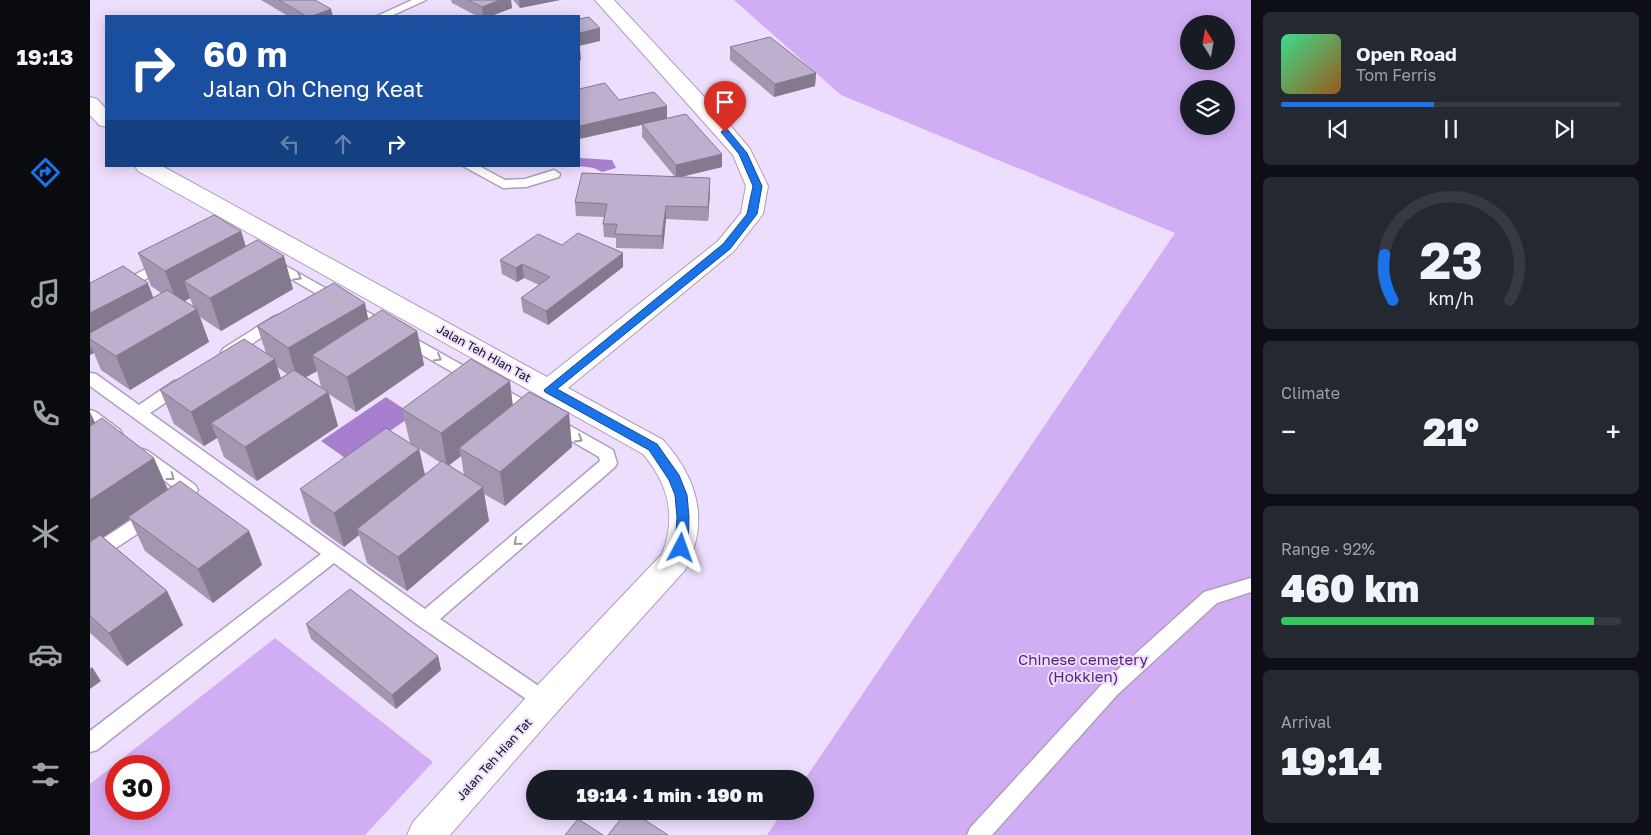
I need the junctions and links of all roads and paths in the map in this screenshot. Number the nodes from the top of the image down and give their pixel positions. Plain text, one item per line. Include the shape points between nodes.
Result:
1 (421, 0) edge
2 (604, 0) edge
3 (384, 15) edge
4 (90, 102) edge
5 (105, 120) edge
6 (148, 167) edge
7 (471, 167) edge
8 (554, 174) dead end
9 (257, 254) edge
10 (177, 256) edge
11 (322, 291) junction
12 (306, 301) edge
13 (90, 304) edge
14 (290, 312) edge
15 (218, 360) edge
16 (194, 376) edge
17 (90, 378) edge
18 (549, 390) junction
19 (138, 413) junction
20 (90, 416) edge
21 (334, 554) junction
22 (90, 556) edge
23 (1251, 585) edge
24 (426, 620) junction
25 (545, 701) junction
26 (90, 743) edge
27 (426, 835) edge
28 (978, 835) edge

1 - 3 lane
2 - 18 street via 722,127 743,153 758,186 752,214 726,246
4 - 5 street
6 - 18 street, Jalan Teh Hian Tat
7 - 8 lane via 503,184 526,183
9 -> 11 lane
10 - 13 lane
11 - 12 lane
11 -> 24 lane via 607,454 610,463
14 - 15 lane
16 - 19 lane
17 - 19 lane
18 - 25 street, Jalan Teh Hian Tat via 653,447 675,478 682,510 683,536 674,561
19 - 21 lane
20 -> 22 lane via 189,490
21 - 24 lane
21 - 26 lane
23 - 28 lane via 1211,598 1110,689
24 - 25 lane
25 - 27 street, Jalan Teh Hian Tat

